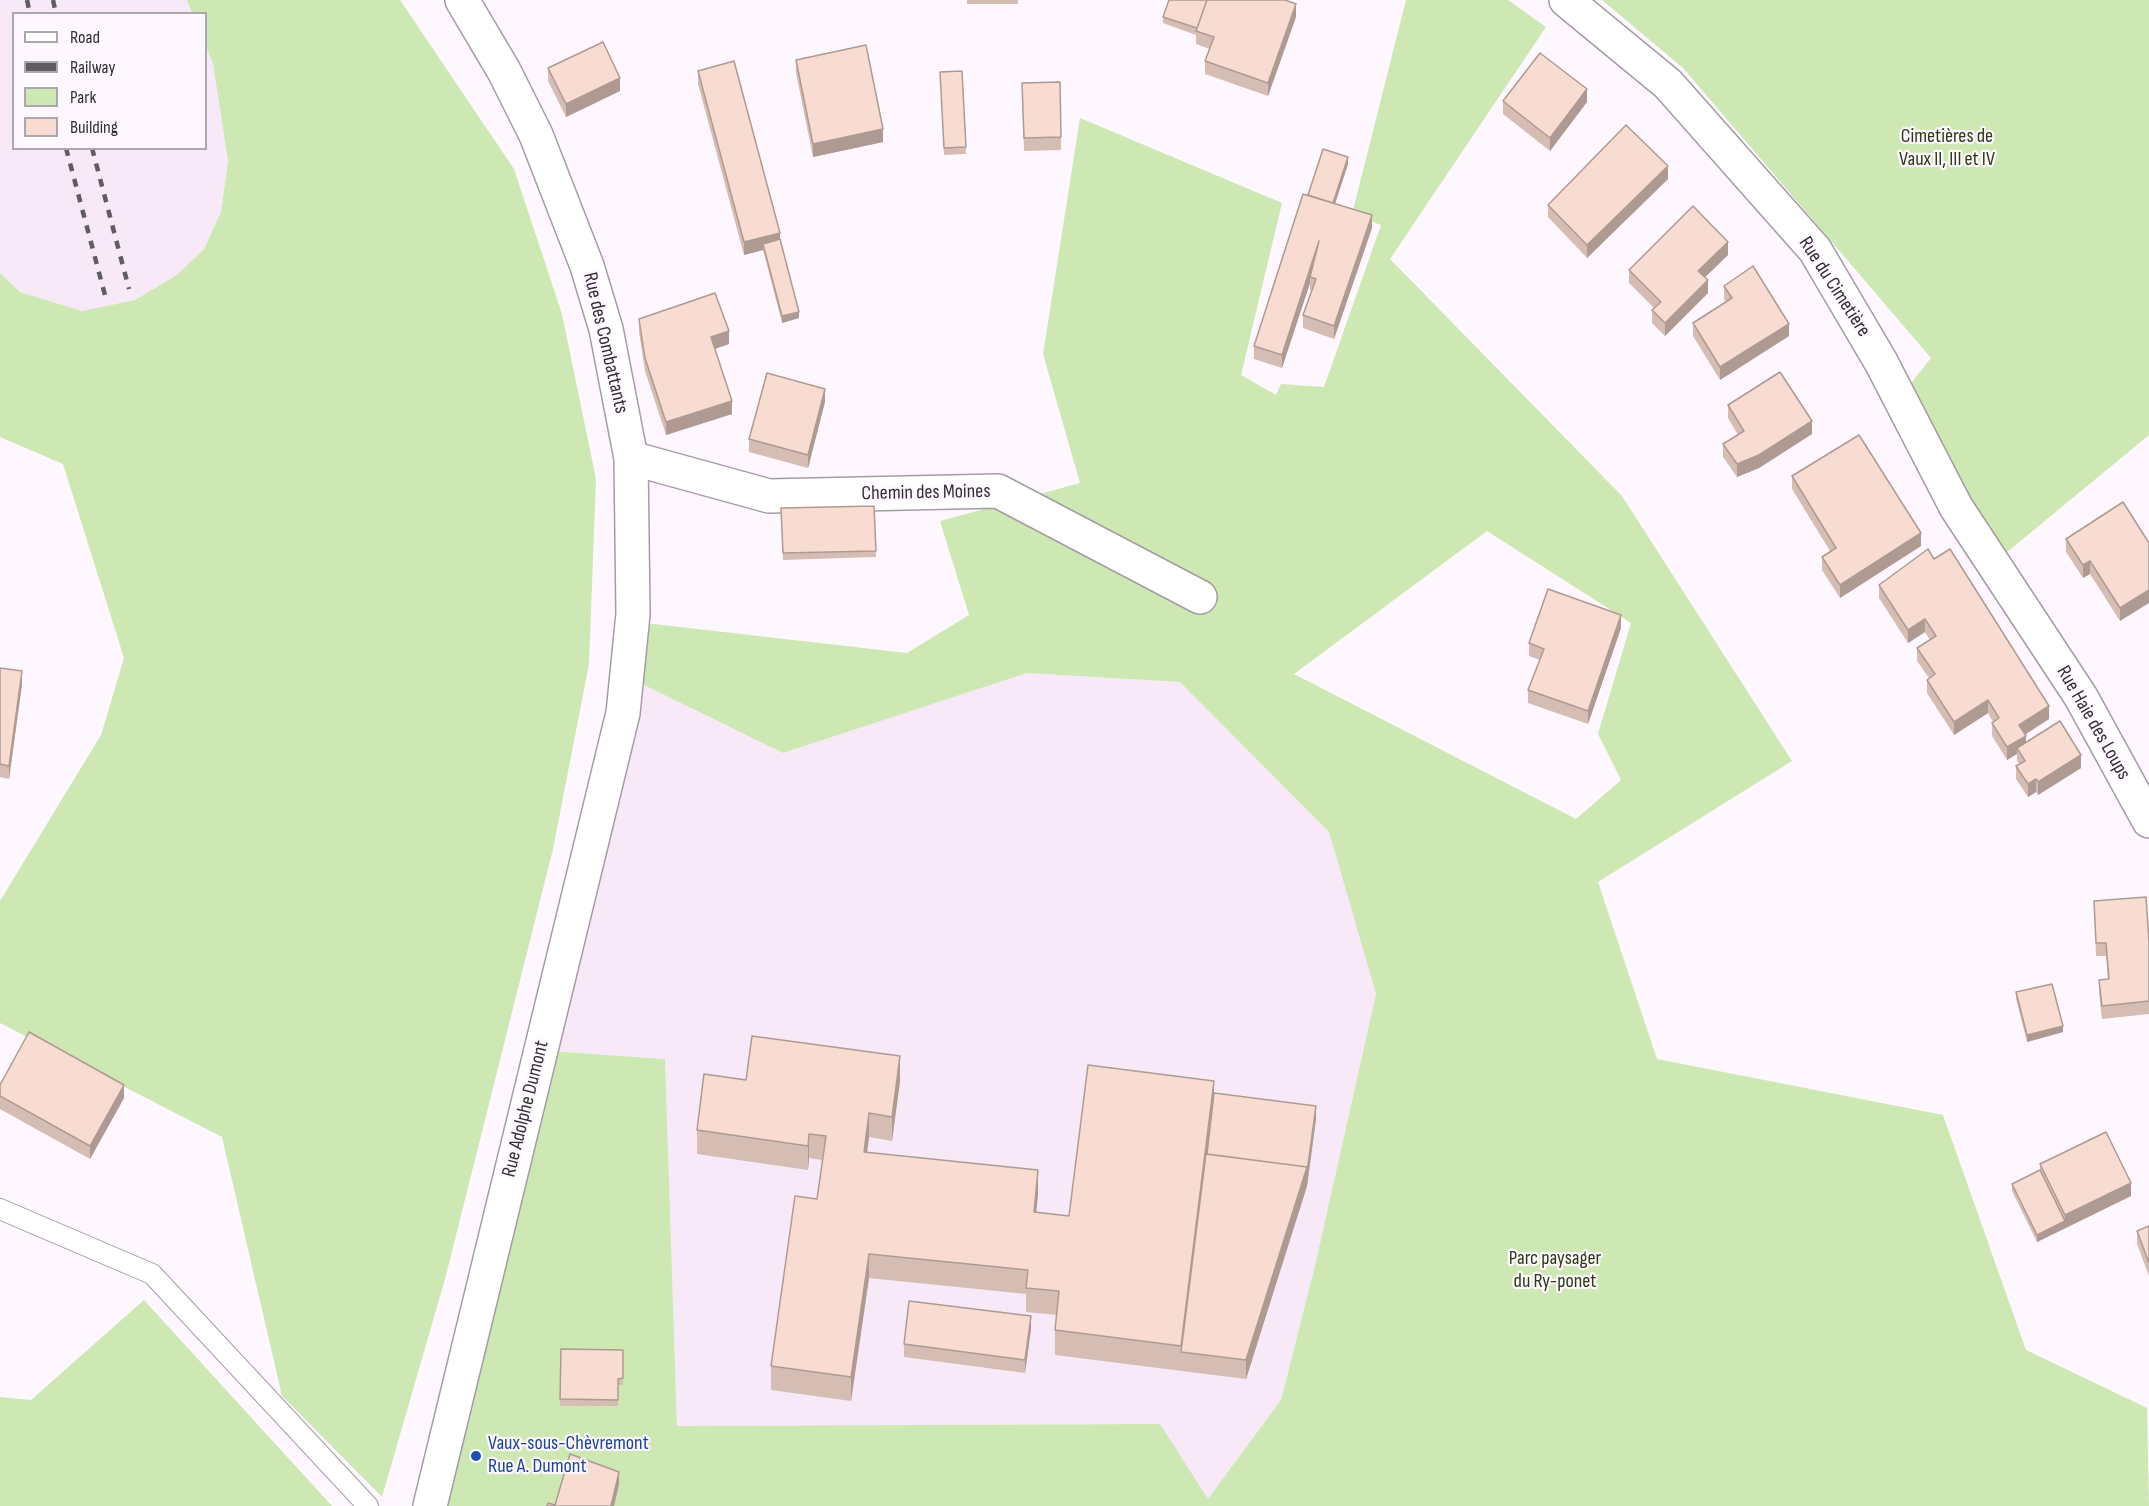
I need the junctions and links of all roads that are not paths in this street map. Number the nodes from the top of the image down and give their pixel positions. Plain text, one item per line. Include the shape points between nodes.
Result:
1 (462, 0) edge
2 (1566, 0) edge
3 (631, 458) junction
4 (1200, 597) dead end
5 (2034, 627) joint
6 (623, 713) joint
7 (2149, 821) edge
8 (0, 1209) edge
9 (368, 1506) edge
10 (430, 1506) edge

1 - 3 street, Rue des Combattants via 536,135 587,266 606,329
2 - 5 street, Rue du Cimetière via 1668,84 1815,250 1881,362 1956,507
3 - 4 street, Chemin des Moines via 769,496 998,491
3 - 6 street, Rue des Combattants via 633,614
5 - 7 street, Rue Haie des Loups via 2081,697
6 - 10 street, Rue Adolphe Dumont
8 - 9 lane via 152,1275

